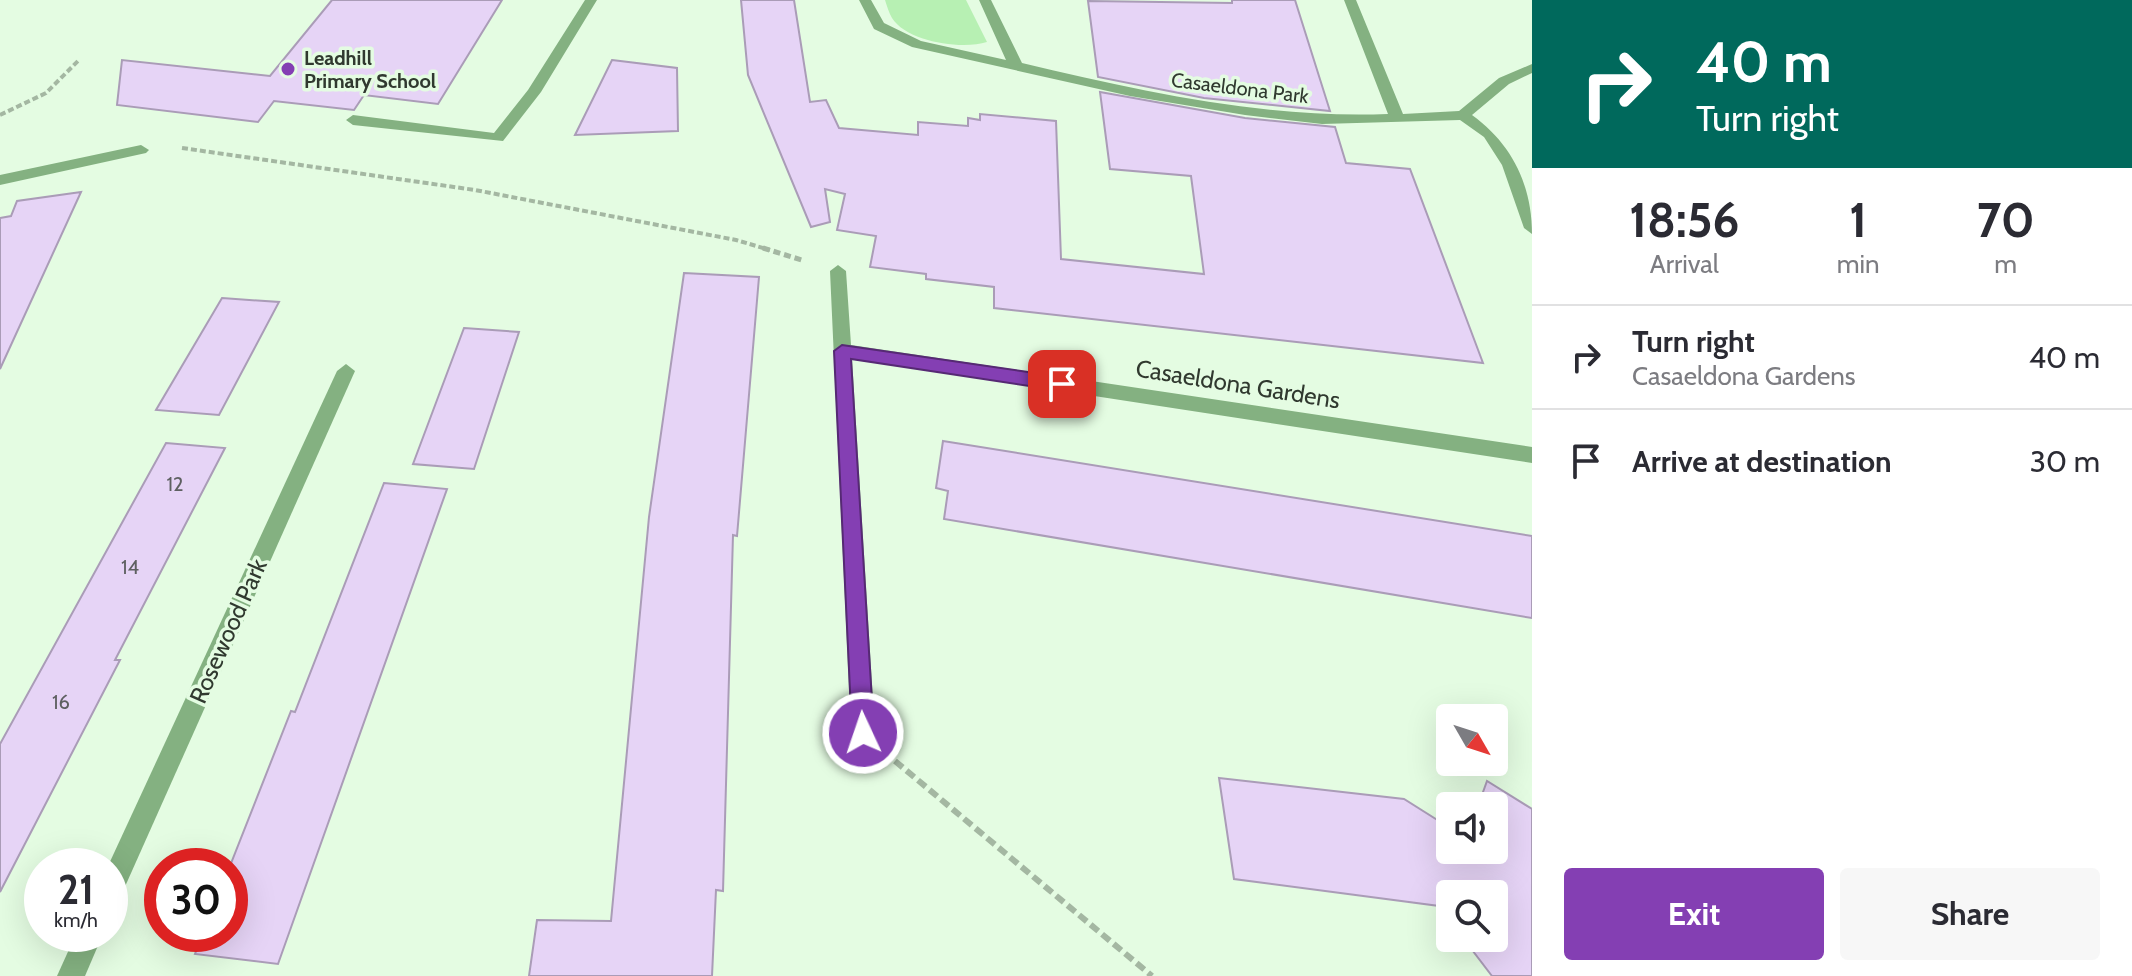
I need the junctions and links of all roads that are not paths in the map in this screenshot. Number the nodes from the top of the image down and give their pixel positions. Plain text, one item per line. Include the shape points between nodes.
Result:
1 (591, 0) edge
2 (865, 0) edge
3 (985, 0) edge
4 (1350, 0) edge
5 (1016, 66) junction
6 (1532, 68) edge
7 (1463, 115) junction
8 (1397, 118) junction
9 (353, 120) dead end
10 (141, 150) road end
11 (0, 180) edge
12 (1532, 228) edge
13 (838, 271) road end
14 (842, 351) junction
15 (346, 371) dead end
16 (1532, 455) edge
17 (863, 733) road end
18 (128, 851) edge
19 (82, 952) edge
20 (71, 976) edge

1 - 9 street via 534,92 498,138
2 - 5 street, Casaeldona Park via 879,26 917,44
3 - 5 street
4 - 8 street
5 - 8 street, Casaeldona Park via 1182,102 1325,119
6 - 7 street via 1504,81
7 - 8 street, Casaeldona Park
7 - 12 street via 1489,134 1510,165
10 - 11 street
13 - 14 street
14 - 16 street, Casaeldona Gardens
14 - 17 street
15 - 18 street, Rosewood Park
19 - 20 street

